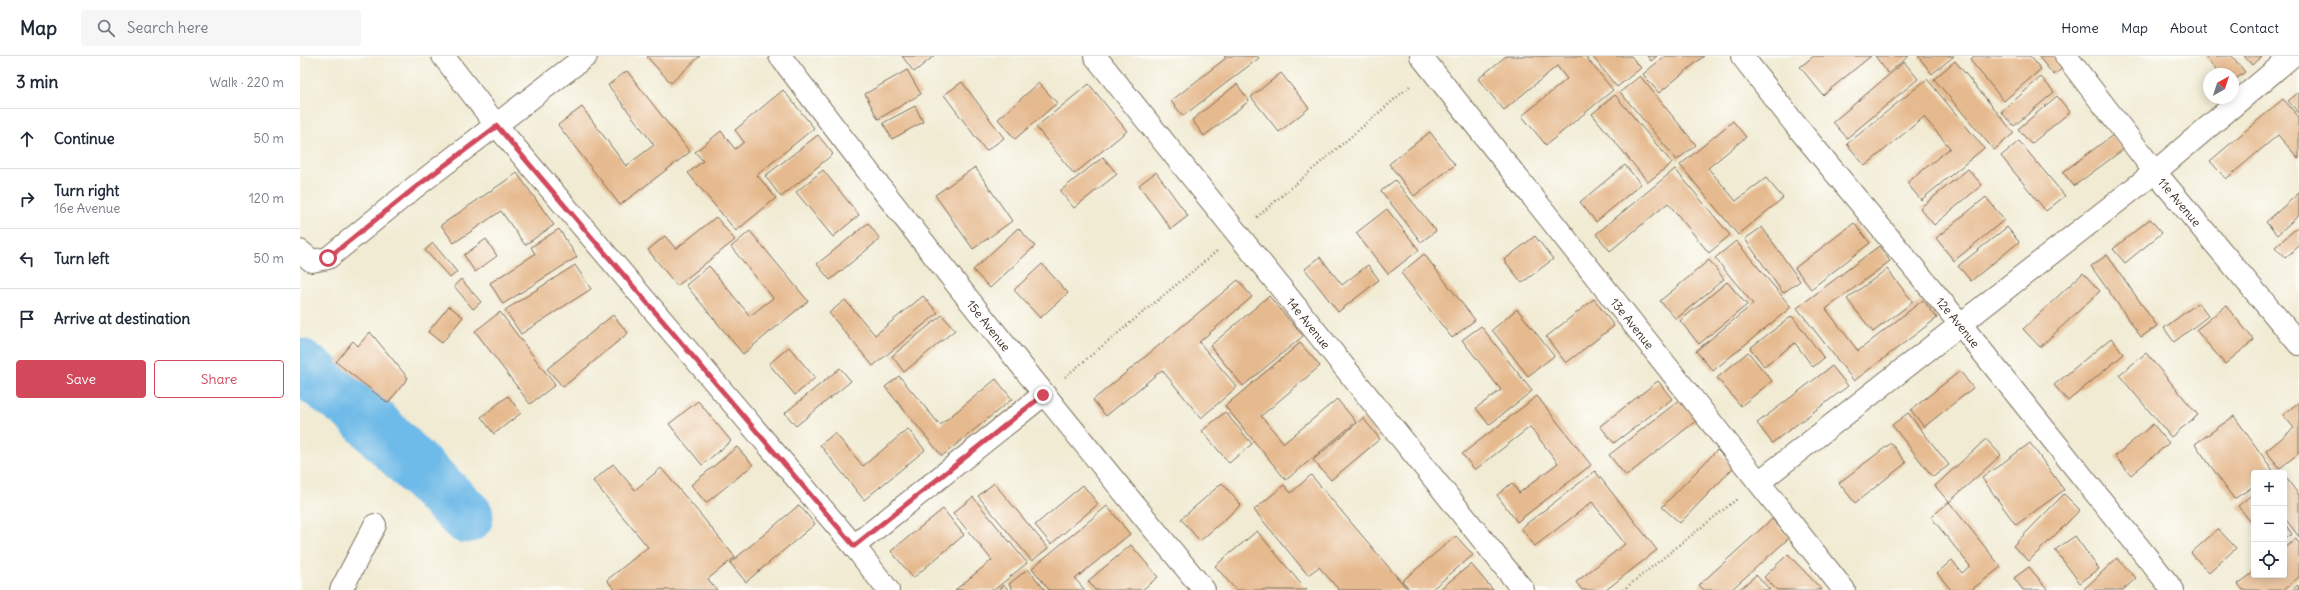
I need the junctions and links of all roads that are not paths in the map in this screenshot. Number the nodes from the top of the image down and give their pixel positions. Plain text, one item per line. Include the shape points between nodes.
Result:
1 (443, 56) edge
2 (586, 56) edge
3 (780, 56) edge
4 (1095, 56) edge
5 (1421, 56) edge
6 (1742, 56) edge
7 (2066, 56) edge
8 (2292, 56) edge
9 (497, 126) junction
10 (2155, 172) junction
11 (300, 251) edge
12 (1961, 325) junction
13 (2299, 344) edge
14 (1043, 395) junction
15 (1759, 482) junction
16 (375, 525) dead end
17 (854, 546) junction
18 (341, 590) edge
19 (888, 590) edge
20 (1204, 590) edge
21 (1523, 590) edge
22 (1844, 590) edge
23 (2173, 590) edge

1 - 9 street
2 - 9 street
3 - 14 street, 15e Avenue via 874,181
4 - 21 street, 14e Avenue
5 - 15 street, 13e Avenue
6 - 12 street, 12e Avenue
7 - 10 street, 11e Avenue
8 - 10 street
9 - 11 street via 328,258 312,261
9 - 17 street
10 - 12 street
10 - 13 street, 11e Avenue
12 - 15 street
12 - 23 street, 12e Avenue
14 - 17 street
14 - 20 street, 15e Avenue
15 - 22 street, 13e Avenue
16 - 18 street
17 - 19 street

